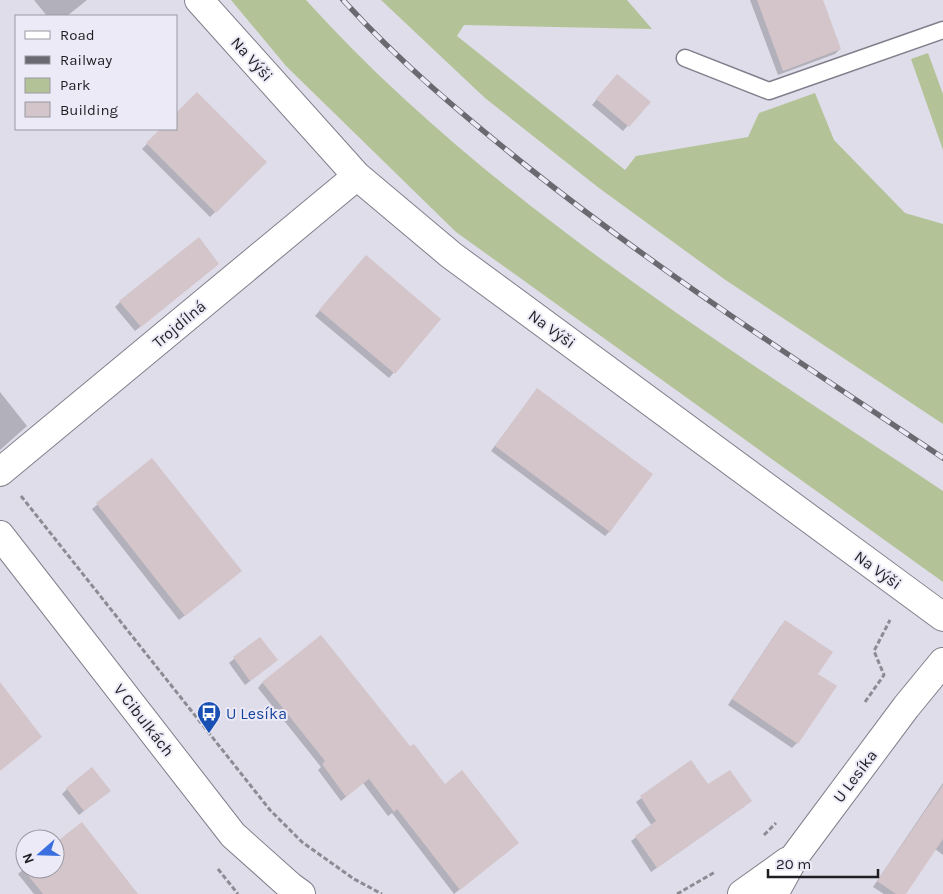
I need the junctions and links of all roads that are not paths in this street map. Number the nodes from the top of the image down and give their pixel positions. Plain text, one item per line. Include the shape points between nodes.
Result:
1 (199, 0) edge
2 (943, 30) edge
3 (686, 58) dead end
4 (357, 176) junction
5 (1, 471) edge
6 (0, 535) edge
7 (943, 617) edge
8 (943, 662) edge
9 (795, 856) junction
10 (301, 894) edge
11 (742, 894) edge
12 (774, 894) edge

1 - 4 street, Na Výši
2 - 3 lane via 769,91
4 - 5 street, Trojdílná
4 - 7 street, Na Výši via 451,255
6 - 10 street, V Cibulkách via 234,835
8 - 9 street, U Lesíka
9 - 11 street
9 - 12 street, U Lesíka

